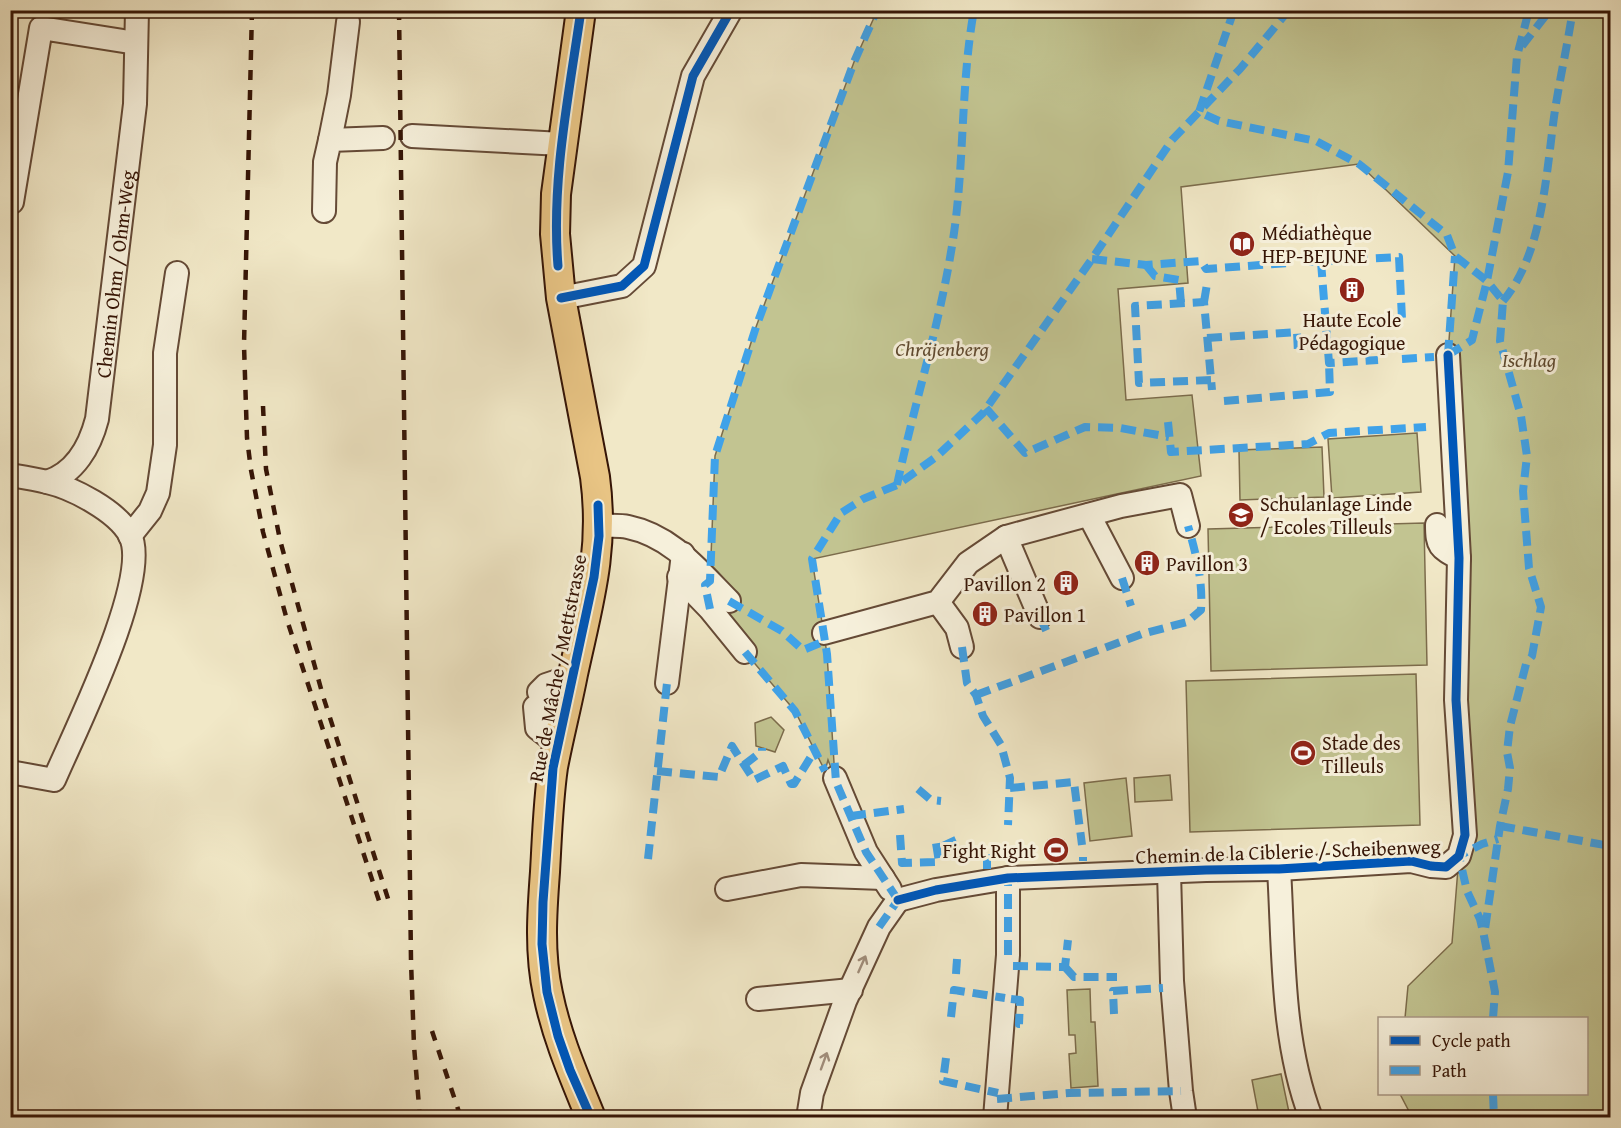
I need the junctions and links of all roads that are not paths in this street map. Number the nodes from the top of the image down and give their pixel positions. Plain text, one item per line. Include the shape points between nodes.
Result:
1 (137, 10) edge
2 (581, 10) edge
3 (730, 10) edge
4 (348, 22) dead end
5 (136, 44) junction
6 (412, 136) dead end
7 (383, 138) dead end
8 (330, 140) junction
9 (562, 144) junction
10 (10, 201) edge
11 (324, 211) dead end
12 (177, 273) dead end
13 (561, 298) junction
14 (1448, 355) dead end
15 (10, 476) edge
16 (47, 482) junction
17 (1089, 515) junction
18 (1188, 525) dead end
19 (1437, 525) dead end
20 (599, 526) junction
21 (130, 536) junction
22 (1006, 537) junction
23 (683, 554) junction
24 (1459, 558) junction
25 (679, 576) junction
26 (1122, 578) dead end
27 (938, 602) junction
28 (719, 605) junction
29 (1040, 617) dead end
30 (824, 633) dead end
31 (667, 643) dead end
32 (962, 647) dead end
33 (745, 652) dead end
34 (573, 676) junction
35 (667, 683) dead end
36 (558, 745) junction
37 (10, 771) edge
38 (835, 778) dead end
39 (1279, 869) junction
40 (1169, 872) junction
41 (883, 878) junction
42 (1008, 878) junction
43 (727, 889) dead end
44 (898, 900) junction
45 (851, 990) junction
46 (758, 999) dead end
47 (591, 1118) edge
48 (808, 1118) edge
49 (995, 1118) edge
50 (1185, 1118) edge
51 (1311, 1118) edge

1 - 5 street, Chemin Ohm / Ohm-Weg
2 - 9 main road, Rue de Mâche / Mettstrasse
3 - 13 street via 693,76 644,266 622,286
4 - 8 street
5 - 10 street via 41,28
5 - 16 street, Chemin Ohm / Ohm-Weg via 135,104 97,419 80,457 63,474
6 - 9 street
7 - 8 street
8 - 11 street via 325,162
9 - 13 main road, Rue de Mâche / Mettstrasse via 555,234
12 - 21 street via 165,353 163,467 155,501
13 - 20 main road, Rue de Mâche / Mettstrasse via 595,475
14 - 24 street, Chemin de la Ciblerie / Scheibenweg
15 - 16 street
16 - 21 street via 104,510
17 - 18 street via 1180,495
17 - 22 street
17 - 26 street
19 - 24 street via 1440,546
20 - 23 street via 627,527 646,533
20 - 34 main road, Rue de Mâche / Mettstrasse via 594,577
21 - 37 street via 134,568 120,623 54,780
22 - 27 street via 968,563
22 - 29 street
23 - 25 street
23 - 28 street
24 - 39 street, Chemin de la Ciblerie / Scheibenweg via 1456,699 1465,835 1459,856 1446,867 1412,861
25 - 28 street
25 - 31 street
25 - 35 street
27 - 30 street
27 - 32 street via 957,628
28 - 33 street
34 - 36 main road, Rue de Mâche / Mettstrasse
34 - 36 street via 546,685 537,699 537,729
36 - 47 main road, Rue de Mâche / Mettstrasse via 547,832 542,956 558,1036
38 - 41 street via 866,852
39 - 40 street, Chemin de la Ciblerie / Scheibenweg
39 - 51 street via 1287,1021 1300,1090
40 - 42 street, Chemin de la Ciblerie / Scheibenweg
40 - 50 street via 1172,981
41 - 43 street via 801,875
41 - 44 street
42 - 44 street, Chemin de la Ciblerie / Scheibenweg
42 - 49 street via 1008,955
45 -> 44 street via 879,927
45 - 46 street
48 -> 45 street via 812,1094

